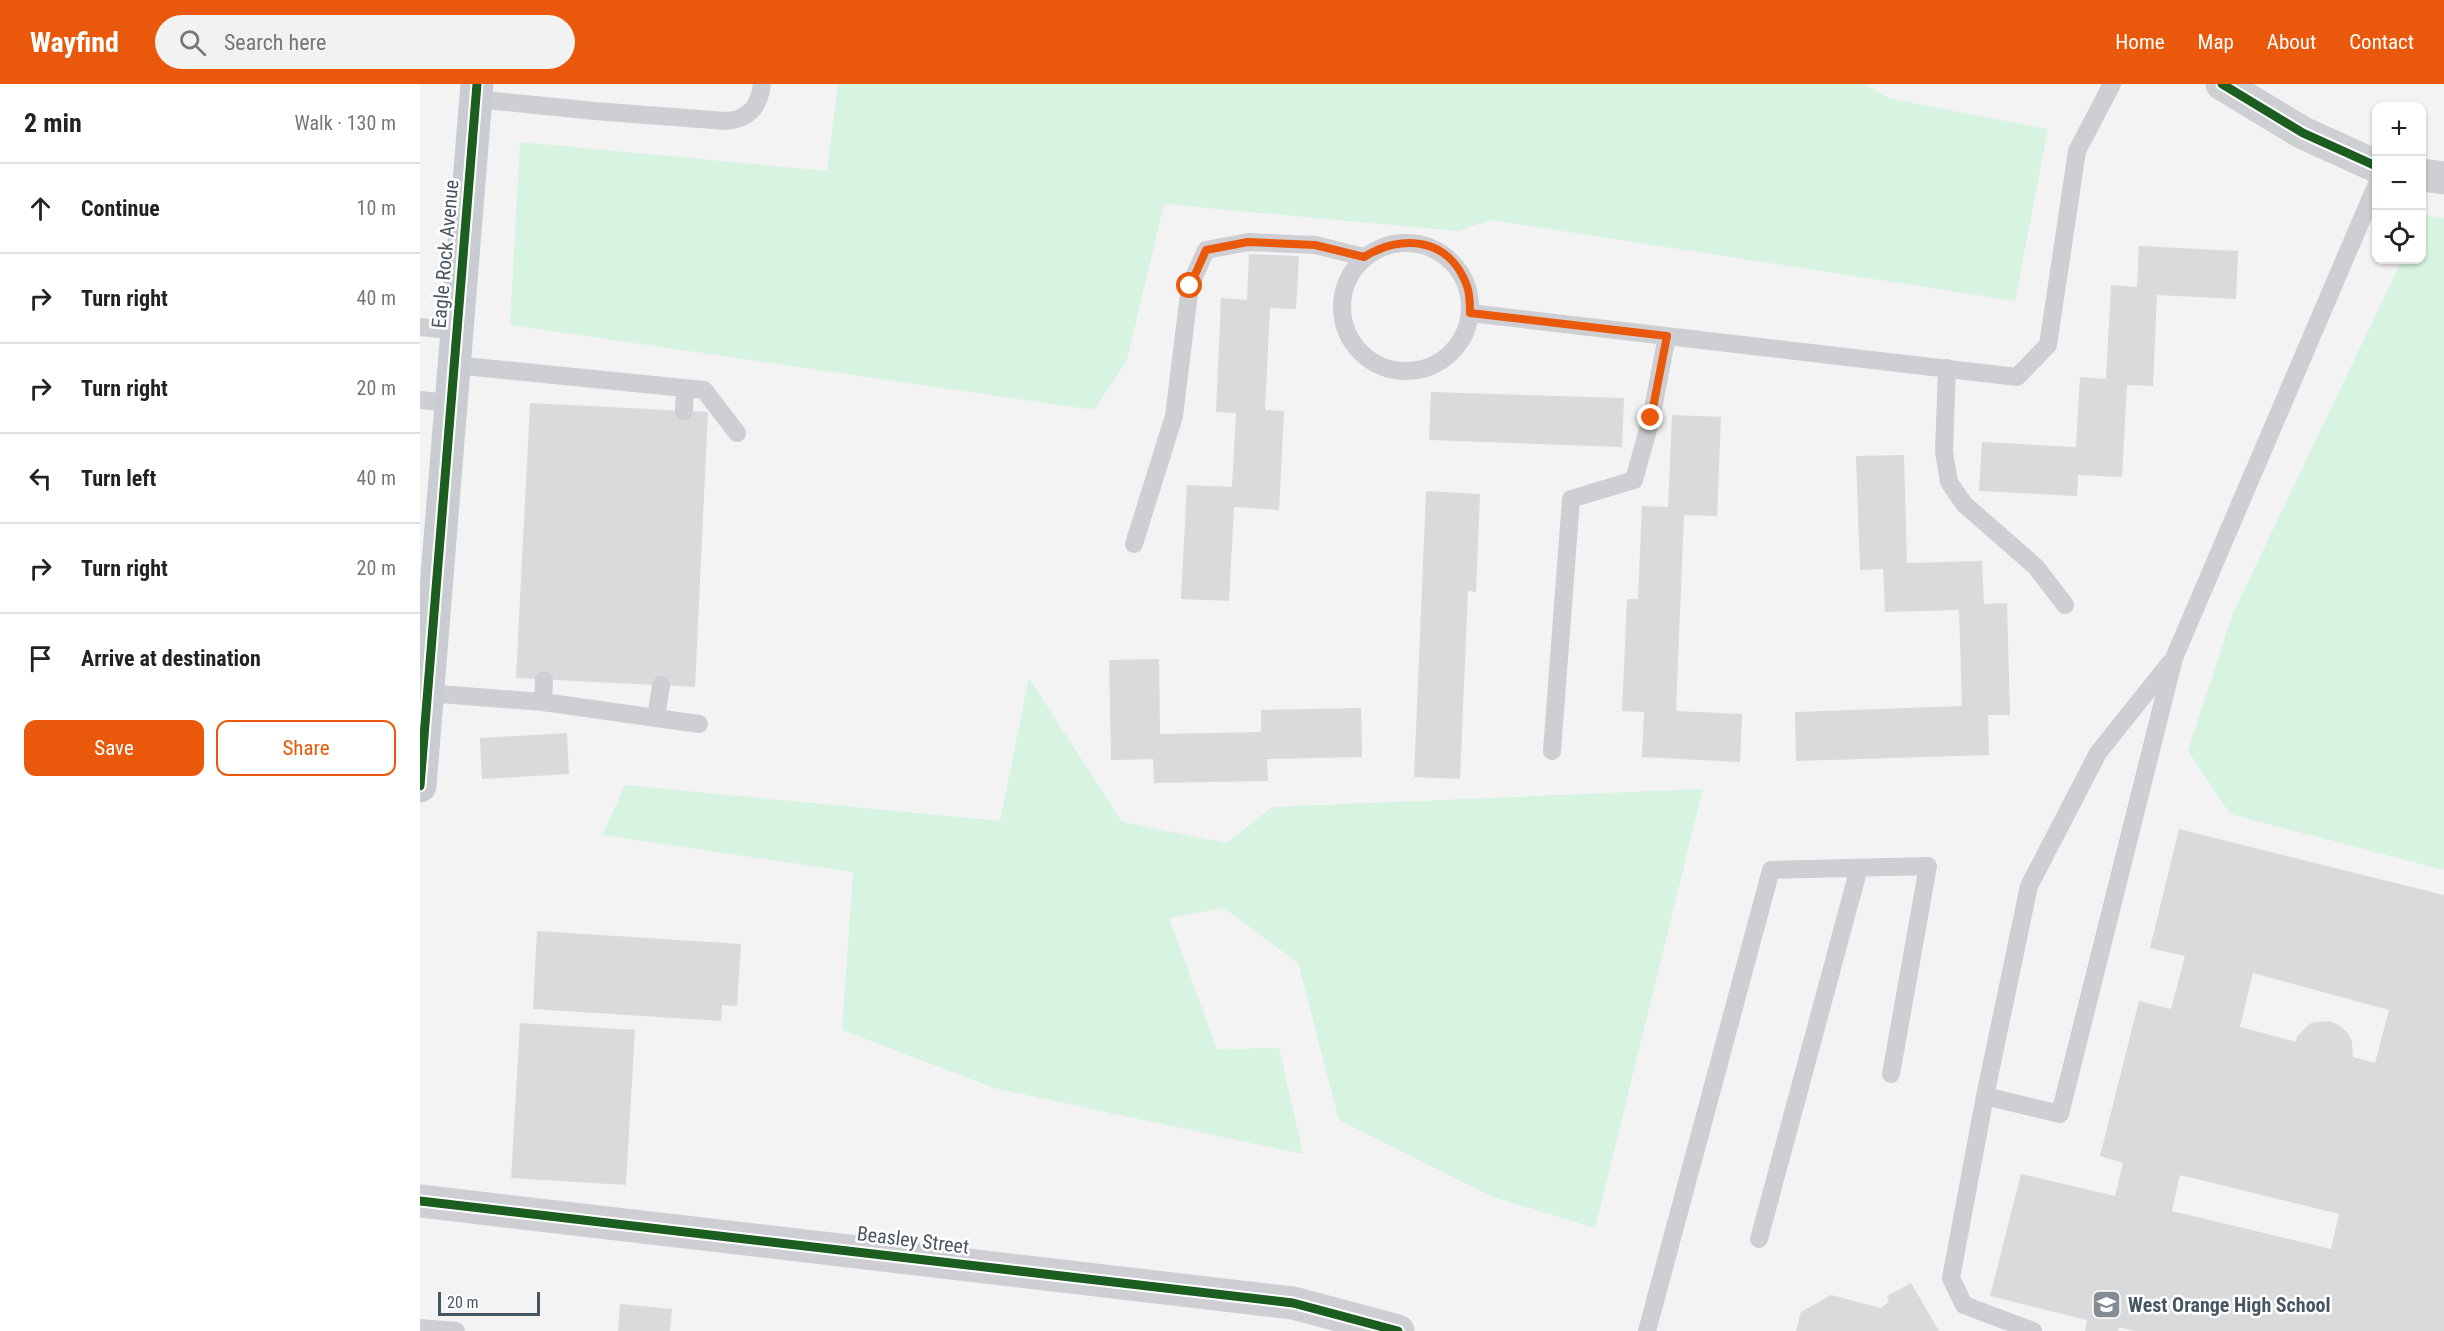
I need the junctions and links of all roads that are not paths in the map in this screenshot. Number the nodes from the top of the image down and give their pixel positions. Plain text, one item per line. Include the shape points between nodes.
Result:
1 (762, 84) edge
2 (2112, 84) edge
3 (2222, 84) edge
4 (476, 91) edge
5 (2372, 164) edge
6 (2426, 176) edge
7 (2444, 178) edge
8 (2372, 195) edge
9 (1364, 257) junction
10 (1470, 313) junction
11 (420, 327) edge
12 (457, 331) junction
13 (1667, 336) junction
14 (454, 365) junction
15 (1947, 368) junction
16 (685, 389) junction
17 (435, 401) edge
18 (684, 411) dead end
19 (737, 433) dead end
20 (1134, 544) dead end
21 (2065, 605) dead end
22 (2174, 658) junction
23 (425, 672) edge
24 (544, 680) dead end
25 (662, 685) dead end
26 (543, 702) junction
27 (656, 718) junction
28 (699, 724) dead end
29 (1552, 751) dead end
30 (420, 776) edge
31 (420, 786) edge
32 (1859, 868) junction
33 (1891, 1074) dead end
34 (1985, 1096) junction
35 (420, 1201) edge
36 (1759, 1239) dead end
37 (426, 1329) edge
38 (456, 1331) edge
39 (1398, 1331) edge
40 (1647, 1331) edge
41 (2033, 1331) edge

1 - 4 lane via 751,112 741,120 726,121 595,111
2 - 15 lane via 2077,151 2048,345 2017,377
3 - 5 street via 2303,133
4 - 12 main road, Eagle Rock Avenue
6 - 7 street
8 - 22 lane
9 - 10 lane via 1381,246 1400,242 1427,245 1460,269 1468,288
9 - 10 lane via 1350,273 1341,312 1349,338 1361,354 1378,366 1418,371 1443,360 1458,346
9 - 20 lane via 1315,245 1248,242 1206,250 1190,286 1174,416
10 - 13 lane
11 - 12 lane
12 - 14 main road, Eagle Rock Avenue
13 - 15 lane
13 - 29 lane via 1634,480 1571,499
14 - 16 lane
14 - 17 main road, Eagle Rock Avenue
15 - 21 lane via 1944,452 1948,482 1964,504 2036,567
16 - 18 lane
16 - 19 lane via 704,390
17 - 23 main road, Eagle Rock Avenue
22 - 34 lane via 2098,753 2029,886
22 - 34 lane via 2060,1114
23 - 26 lane
23 - 30 main road, Eagle Rock Avenue
24 - 26 lane
25 - 27 lane
26 - 27 lane
27 - 28 lane
30 - 31 main road, Eagle Rock Avenue
32 - 33 lane via 1928,866
32 - 36 lane
32 - 40 lane via 1772,870
34 - 41 lane via 1951,1278 1964,1305
35 - 39 street, Beasley Street via 1293,1303
37 - 38 lane

